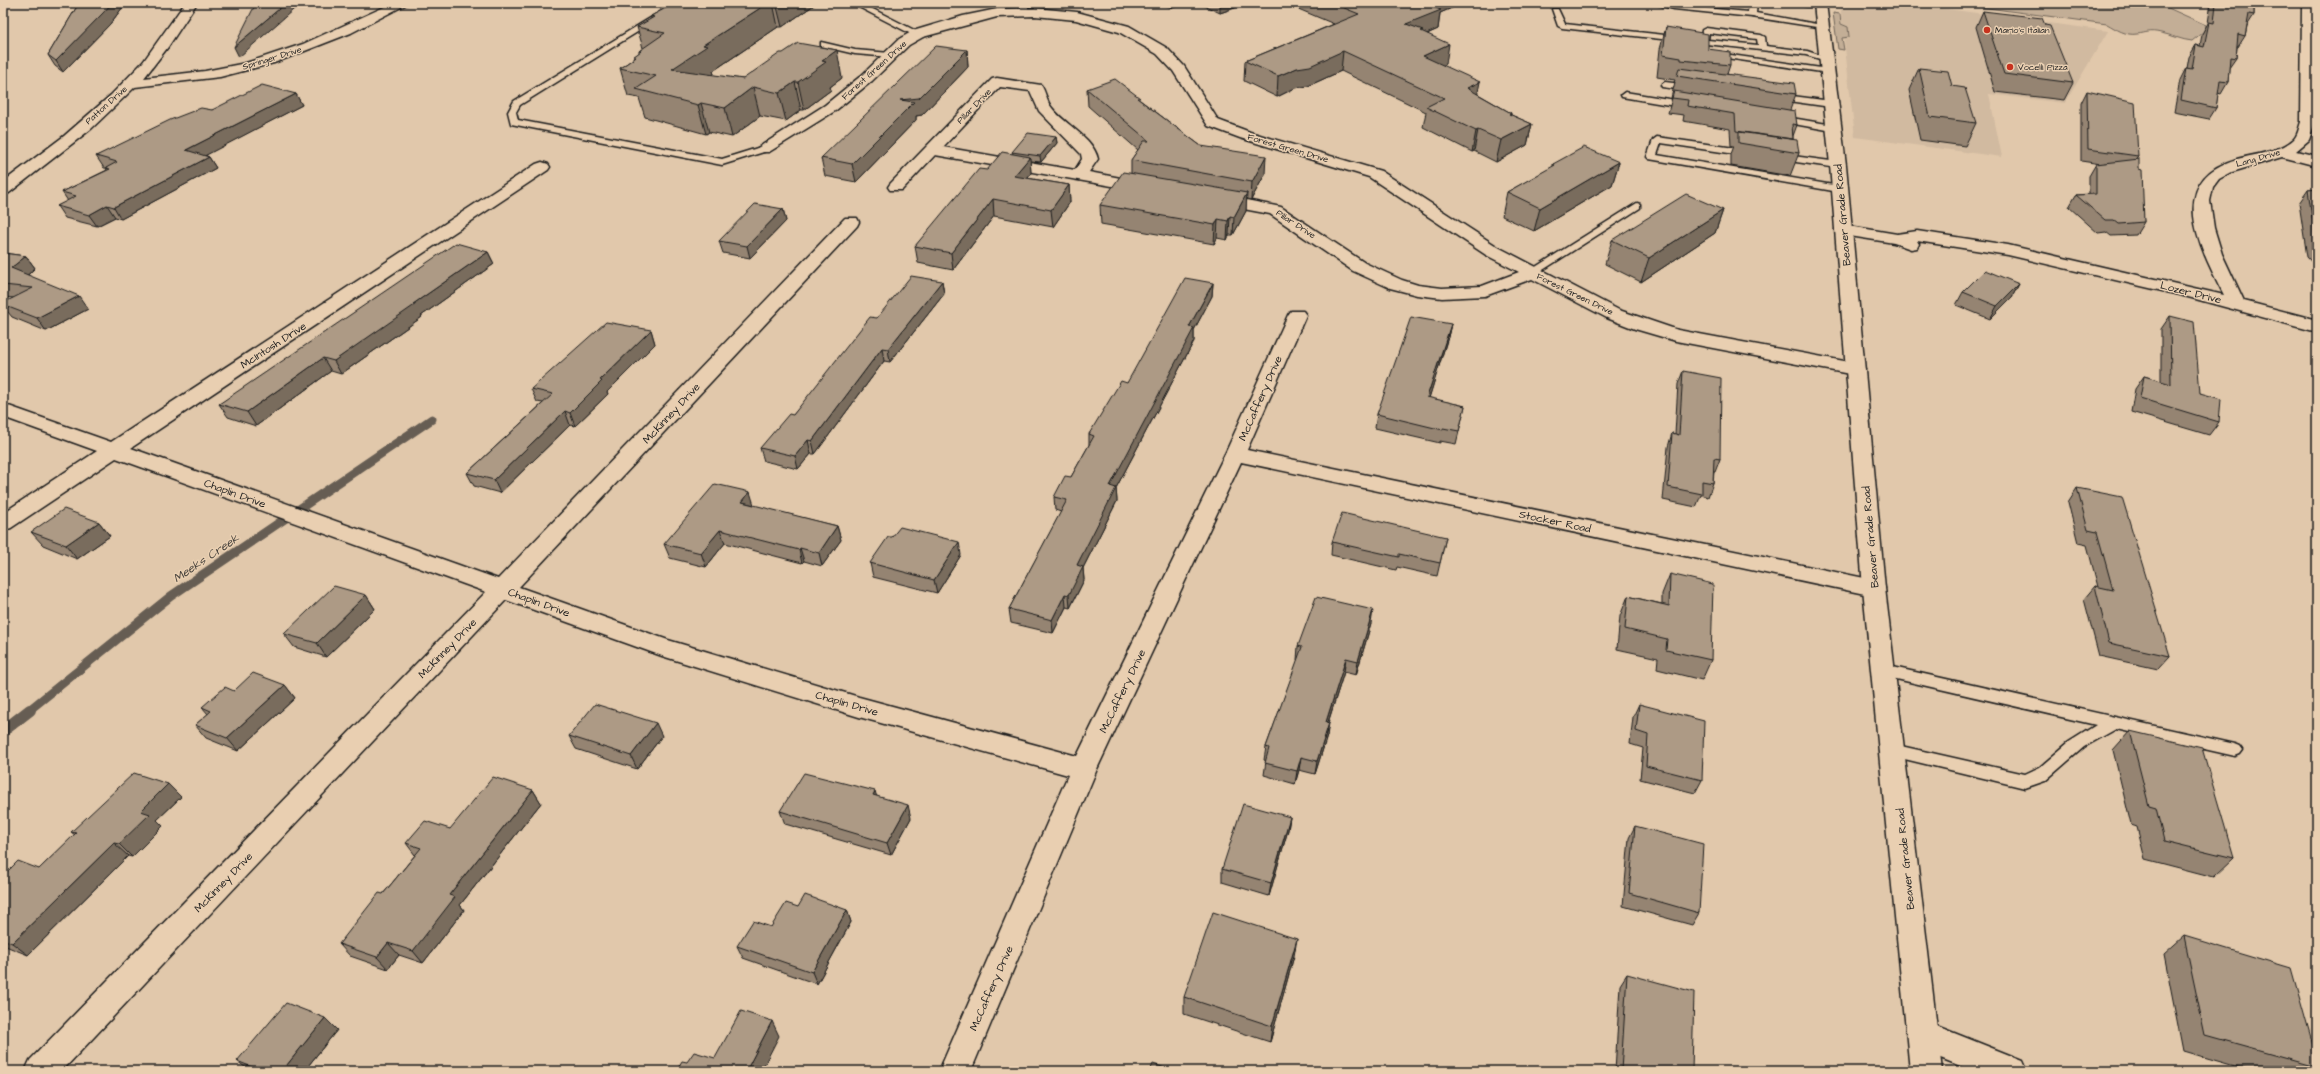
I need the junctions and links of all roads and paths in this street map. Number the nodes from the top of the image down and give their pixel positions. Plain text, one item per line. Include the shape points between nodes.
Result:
1 (191, 3) edge
2 (403, 3) edge
3 (680, 3) edge
4 (855, 3) edge
5 (1656, 3) edge
6 (1753, 3) edge
7 (1814, 3) edge
8 (2308, 3) edge
9 (1024, 7) edge
10 (1555, 11) dead end
11 (1752, 15) junction
12 (1823, 26) junction
13 (918, 34) junction
14 (1704, 42) junction
15 (824, 44) dead end
16 (1762, 48) junction
17 (1703, 53) edge
18 (890, 55) junction
19 (1827, 65) junction
20 (132, 83) junction
21 (1665, 85) dead end
22 (1697, 89) edge
23 (1625, 94) dead end
24 (1766, 96) edge
25 (1831, 104) junction
26 (1695, 106) edge
27 (1772, 118) edge
28 (1833, 128) junction
29 (764, 149) joint
30 (931, 150) junction
31 (2281, 152) junction
32 (2317, 161) edge
33 (1838, 165) junction
34 (542, 167) dead end
35 (1079, 175) junction
36 (896, 187) dead end
37 (1158, 189) edge
38 (3, 190) edge
39 (1839, 190) junction
40 (1203, 197) edge
41 (1637, 206) dead end
42 (851, 222) dead end
43 (1843, 230) junction
44 (1531, 273) junction
45 (2236, 304) junction
46 (1297, 315) dead end
47 (2317, 326) edge
48 (1855, 369) junction
49 (3, 410) edge
50 (114, 450) junction
51 (1235, 454) junction
52 (3, 523) edge
53 (1874, 588) junction
54 (503, 590) junction
55 (1884, 671) junction
56 (2115, 723) junction
57 (1892, 750) junction
58 (2235, 750) dead end
59 (1084, 768) junction
60 (1924, 1036) junction
61 (42, 1071) edge
62 (954, 1071) edge
63 (1926, 1071) edge
64 (2011, 1071) edge

1 - 20 street, Patton Drive
2 - 20 street, Springer Drive via 331,38 269,61 213,74
3 - 29 lane via 517,103 512,112 514,122 722,162
4 - 13 lane
5 - 11 lane
6 - 11 lane
7 - 12 street, Beaver Grade Road
8 - 31 street, Lang Drive via 2308,122 2301,141
9 - 13 street, Forest Green Drive via 976,17
9 - 44 street, Forest Green Drive via 1078,16 1132,33 1171,59 1213,123 1374,174 1492,251
10 - 14 lane via 1562,26
11 - 12 lane
12 - 19 street, Beaver Grade Road
13 - 18 street, Forest Green Drive
14 - 16 lane
14 - 16 lane via 1706,30 1761,37
15 - 18 lane via 855,52
16 - 19 lane via 1807,54
17 - 19 lane
18 - 29 street, Forest Green Drive via 867,78 830,108
19 - 25 street, Beaver Grade Road
20 - 38 street, Patton Drive
21 - 22 lane
23 - 26 lane
24 - 25 lane
25 - 28 street, Beaver Grade Road
27 - 28 lane
28 - 33 street, Beaver Grade Road
30 - 35 street
30 - 35 street, Pillar Drive via 997,82 1036,88 1051,118 1089,154 1088,164
30 - 36 street, Pillar Drive
31 - 32 street
31 - 45 street, Lang Drive via 2223,170 2204,188 2201,199 2205,226
33 - 39 street, Beaver Grade Road
33 - 39 lane via 1658,140 1652,157
34 - 50 street, McIntosh Drive
35 - 37 street
39 - 43 street, Beaver Grade Road
40 - 44 street, Pillar Drive via 1274,210 1359,267 1389,282 1416,290 1442,293 1479,291
41 - 44 lane
42 - 54 street, McKinney Drive
43 - 45 street, Lozer Drive via 1897,239 1924,248 2024,263 2064,264
43 - 48 street, Beaver Grade Road
44 - 48 street, Forest Green Drive via 1620,317 1658,331
45 - 47 street, Lozer Drive
46 - 51 street, McCaffery Drive
48 - 53 street, Beaver Grade Road
49 - 50 street, Chaplin Drive
50 - 52 street, McIntosh Drive
50 - 54 street, Chaplin Drive
51 - 53 street, Stocker Road
51 - 59 street, McCaffery Drive
53 - 55 street, Beaver Grade Road
54 - 59 street, Chaplin Drive via 670,649 859,707
54 - 61 street, McKinney Drive
55 - 56 lane
55 - 57 street, Beaver Grade Road
56 - 57 lane via 2073,746 2035,780 2025,781
56 - 58 lane
57 - 60 street, Beaver Grade Road
59 - 62 street, McCaffery Drive via 1016,934
60 - 63 street, Beaver Grade Road
60 - 64 street

